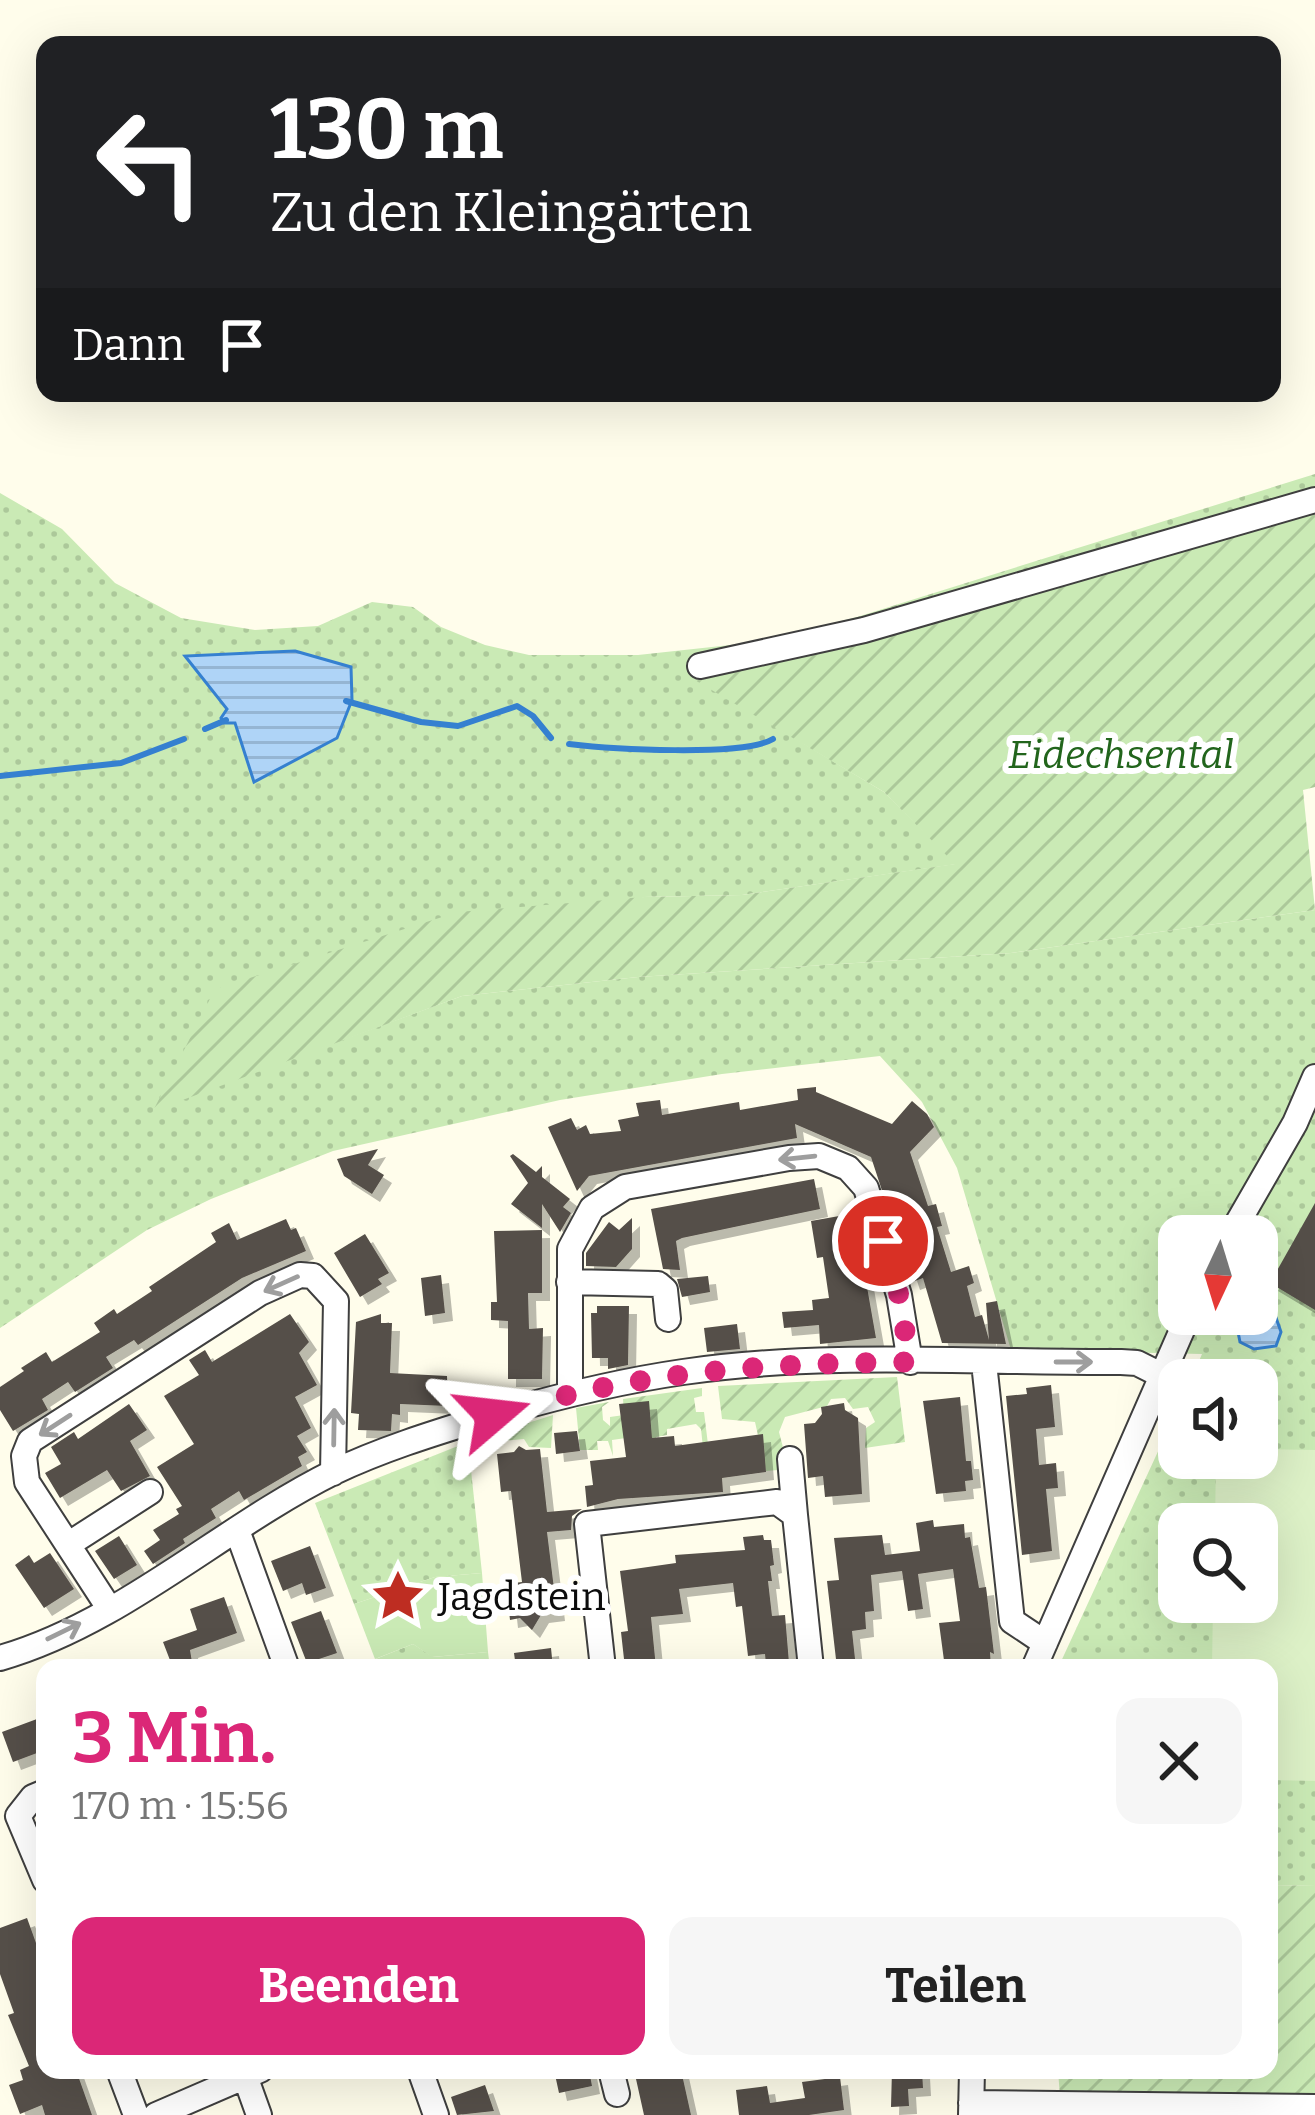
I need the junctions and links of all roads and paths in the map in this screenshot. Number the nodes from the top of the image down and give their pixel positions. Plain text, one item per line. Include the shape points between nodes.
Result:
1 (1315, 500) edge
2 (700, 666) dead end
3 (1315, 1077) edge
4 (1305, 1126) edge
5 (1244, 1215) edge
6 (569, 1282) junction
7 (668, 1319) dead end
8 (910, 1362) junction
9 (985, 1363) junction
10 (1158, 1374) edge
11 (1158, 1382) edge
12 (570, 1392) junction
13 (790, 1459) dead end
14 (334, 1473) junction
15 (151, 1492) dead end
16 (795, 1515) junction
17 (237, 1530) junction
18 (69, 1544) junction
19 (110, 1608) junction
20 (1045, 1643) junction
21 (9, 1656) edge
22 (284, 1659) edge
23 (602, 1659) edge
24 (810, 1659) edge
25 (1038, 1659) edge
26 (36, 1796) edge
27 (36, 1859) edge
28 (122, 2079) edge
29 (238, 2079) edge
30 (253, 2079) edge
31 (423, 2079) edge
32 (972, 2079) edge
33 (1315, 2107) edge
34 (971, 2109) edge
35 (136, 2115) edge
36 (156, 2115) edge
37 (259, 2115) edge
38 (436, 2115) edge

1 - 2 street via 864,630
3 - 4 street
4 - 5 street
6 - 7 street via 658,1284
8 -> 6 street via 866,1188 848,1168 819,1156 625,1187 592,1208 570,1249
6 - 12 street
8 - 9 street
8 - 12 street via 701,1370
9 -> 10 street via 1121,1362
9 - 20 street via 1012,1621
11 - 20 street
12 - 14 street
13 - 16 street
14 - 17 street
14 -> 18 street via 336,1300 317,1279 300,1275 30,1442 27,1482
15 - 18 street
16 - 23 street via 777,1502 587,1524
16 - 24 street
17 - 19 street
17 - 22 street
18 - 19 street
21 -> 19 street
20 - 25 street
26 - 27 street via 18,1816
28 - 35 street
29 - 36 street
30 - 37 street
31 - 38 street
32 - 34 street
33 - 34 street

